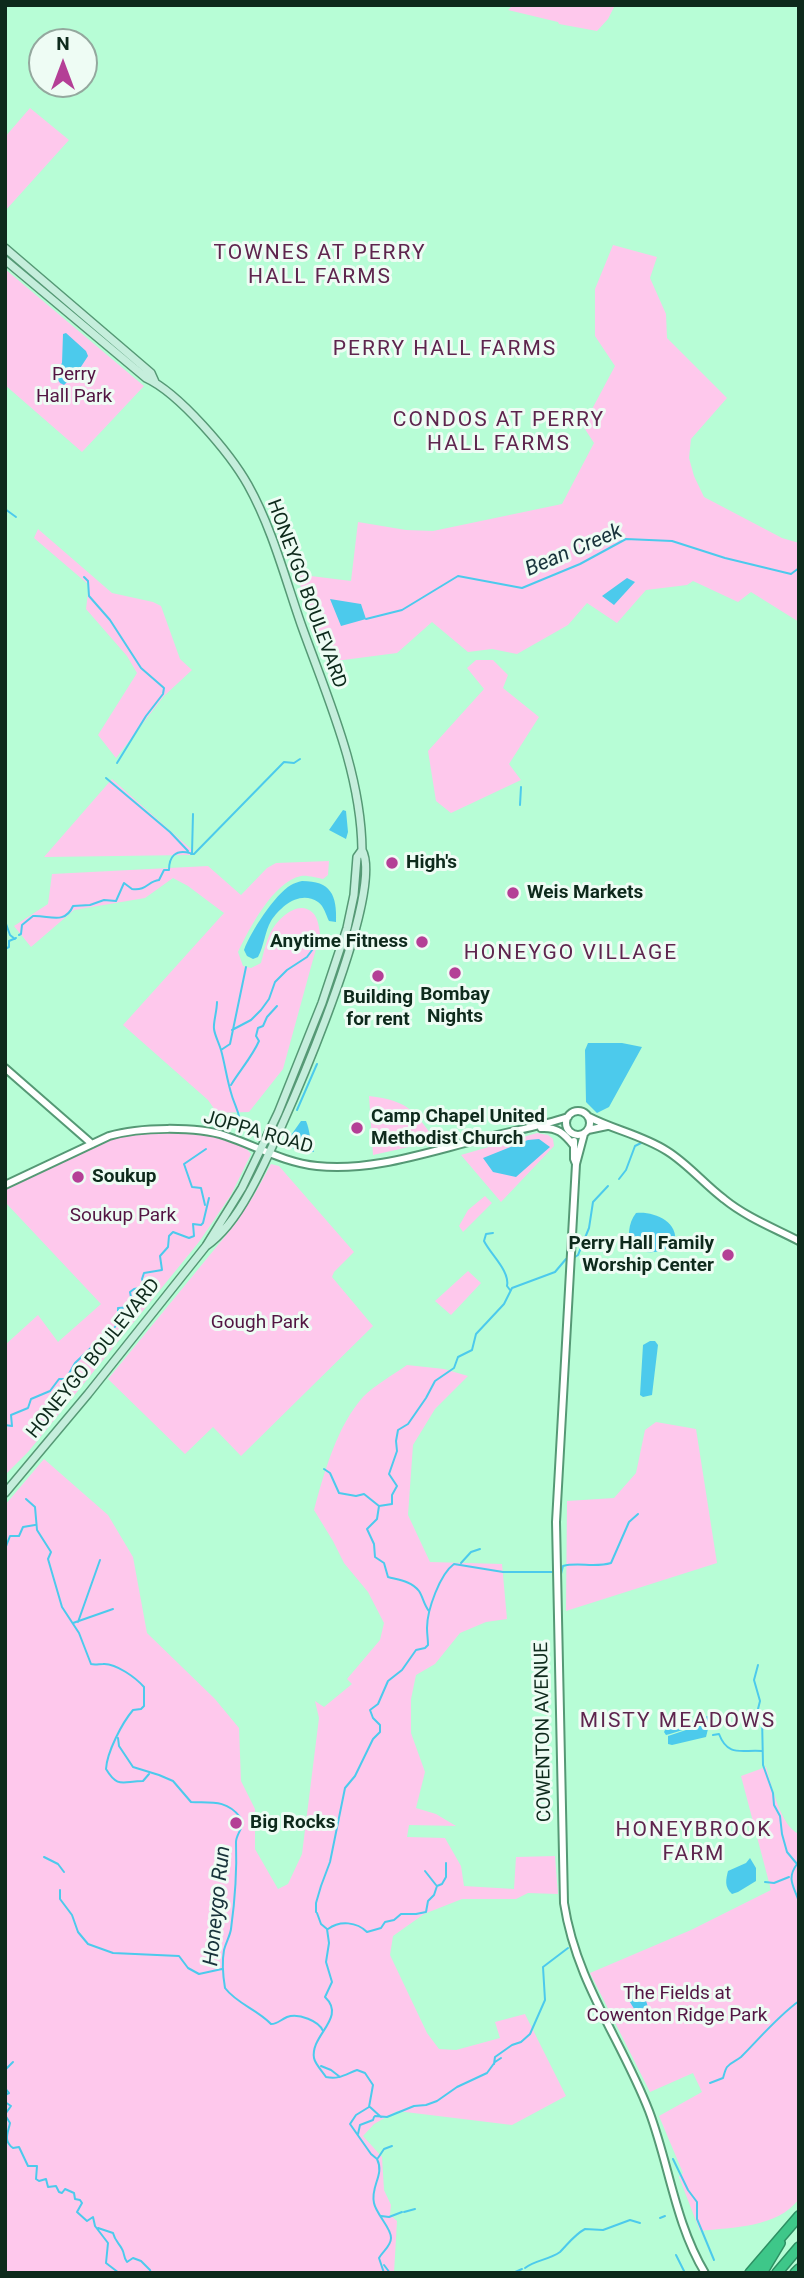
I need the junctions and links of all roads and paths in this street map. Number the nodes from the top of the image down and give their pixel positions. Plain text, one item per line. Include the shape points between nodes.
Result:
1 (5, 248) edge
2 (5, 260) edge
3 (156, 383) junction
4 (362, 849) junction
5 (5, 1068) edge
6 (568, 1117) junction
7 (589, 1117) junction
8 (551, 1123) junction
9 (607, 1126) junction
10 (526, 1127) junction
11 (569, 1130) junction
12 (586, 1132) junction
13 (92, 1144) junction
14 (574, 1146) junction
15 (261, 1149) junction
16 (269, 1152) junction
17 (576, 1164) junction
18 (5, 1185) edge
19 (799, 1241) edge
20 (206, 1245) junction
21 (5, 1493) edge
22 (799, 2216) edge
23 (783, 2235) junction
24 (799, 2246) edge
25 (799, 2269) edge
26 (705, 2273) edge
27 (750, 2273) edge
28 (762, 2273) edge
29 (777, 2273) edge
30 (795, 2273) edge

1 - 3 main road, HONEYGO BOULEVARD via 151,373
2 - 3 main road, HONEYGO BOULEVARD
3 - 4 main road, HONEYGO BOULEVARD via 217,441 258,504 355,780
4 - 15 main road, HONEYGO BOULEVARD via 347,928 327,990
4 - 16 main road, HONEYGO BOULEVARD via 367,858 354,932 318,1042
5 - 13 street
6 - 7 street, JOPPA ROAD via 578,1111
6 - 8 street, JOPPA ROAD
6 - 11 street
7 - 9 street, JOPPA ROAD
7 - 12 street
8 - 10 street, JOPPA ROAD
8 - 11 street, JOPPA ROAD
9 - 12 street, JOPPA ROAD
9 - 19 street, JOPPA ROAD via 657,1144 734,1207
10 - 14 street via 556,1129
10 - 16 street, JOPPA ROAD via 359,1166 311,1165
11 - 12 street, JOPPA ROAD
11 - 14 street, COWENTON AVENUE
12 - 17 street, COWENTON AVENUE
13 - 15 street, JOPPA ROAD via 117,1134 190,1129
13 - 18 street, JOPPA ROAD
14 - 17 street, COWENTON AVENUE
15 - 16 street, JOPPA ROAD
15 - 20 main road, HONEYGO BOULEVARD
16 - 20 main road, HONEYGO BOULEVARD via 235,1216 219,1237
17 - 26 street, COWENTON AVENUE via 556,1522 564,1903 585,1979 645,2101 685,2232
20 - 21 main road, HONEYGO BOULEVARD
22 - 23 highway
23 - 27 highway
23 - 28 highway
24 - 29 highway
25 - 30 highway

